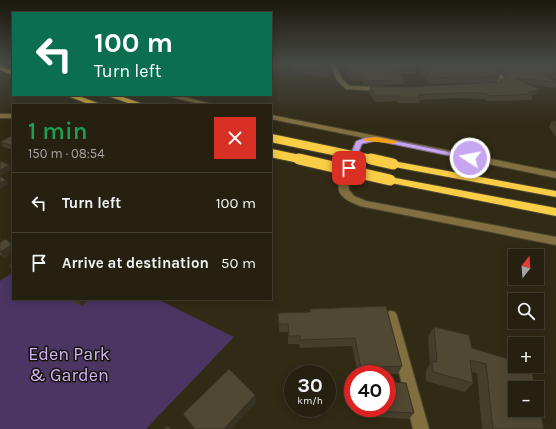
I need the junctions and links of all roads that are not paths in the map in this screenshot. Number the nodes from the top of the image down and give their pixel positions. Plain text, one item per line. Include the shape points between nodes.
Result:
1 (343, 83) edge
2 (497, 83) edge
3 (489, 85) edge
4 (387, 88) edge
5 (72, 96) edge
6 (112, 96) edge
7 (172, 96) edge
8 (96, 104) edge
9 (139, 104) edge
10 (208, 104) edge
11 (0, 116) edge
12 (12, 116) edge
13 (272, 117) edge
14 (272, 138) edge
15 (377, 139) junction
16 (272, 153) edge
17 (556, 175) edge
18 (556, 194) edge
19 (556, 212) edge
20 (556, 241) edge
21 (391, 316) dead end
22 (422, 429) edge

1 - 4 street via 348,88
2 - 3 street
5 - 8 highway
6 - 9 highway
7 - 10 street
11 - 12 street
13 - 15 street
14 - 18 highway, bridge
15 - 17 street
15 - 20 street via 359,143 344,181 344,191 357,202
16 - 19 highway, bridge via 390,180
21 - 22 street

